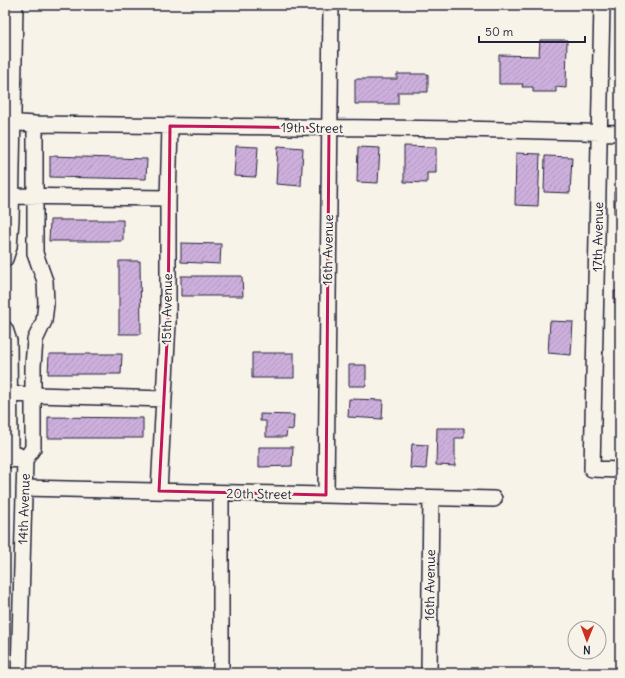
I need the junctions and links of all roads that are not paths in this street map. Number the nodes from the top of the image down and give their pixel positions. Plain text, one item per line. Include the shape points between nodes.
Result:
1 (15, 5) edge
2 (331, 5) edge
3 (602, 5) edge
4 (9, 122) edge
5 (35, 124) junction
6 (170, 126) junction
7 (329, 128) junction
8 (600, 133) junction
9 (620, 133) edge
10 (8, 196) edge
11 (36, 196) junction
12 (168, 198) junction
13 (5, 259) edge
14 (5, 329) edge
15 (7, 394) edge
16 (33, 395) junction
17 (164, 399) junction
18 (5, 459) edge
19 (25, 460) junction
20 (620, 470) edge
21 (24, 488) junction
22 (159, 492) junction
23 (221, 493) junction
24 (326, 495) junction
25 (431, 498) junction
26 (494, 499) dead end
27 (12, 655) edge
28 (20, 673) edge
29 (220, 673) edge
30 (429, 673) edge

1 - 4 street
2 - 7 street, 16th Avenue
3 - 8 street, 17th Avenue
4 - 5 street, 19th Street
4 - 10 street
5 - 6 street, 19th Street
5 - 11 street
6 - 7 street, 19th Street
6 - 12 street, 15th Avenue
7 - 8 street, 19th Street
7 - 24 street, 16th Avenue
8 - 9 street, 19th Street
8 - 20 street, 17th Avenue via 592,469
10 - 11 street
10 - 13 street via 9,247
11 - 12 street
11 - 16 street via 36,253 45,281 46,304 44,321 35,340
12 - 17 street, 15th Avenue via 168,323
14 - 15 street, 14th Avenue via 9,341
15 - 16 street
15 - 19 street, 14th Avenue via 10,450
16 - 17 street
16 - 19 street via 33,448
17 - 22 street, 15th Avenue
18 - 19 street
19 - 21 street, 14th Avenue
21 - 22 street, 20th Street
21 - 27 street, 14th Avenue
22 - 23 street, 20th Street
23 - 24 street, 20th Street
23 - 29 street
24 - 25 street, 20th Street
25 - 26 street, 20th Street
25 - 30 street, 16th Avenue
27 - 28 street, 14th Avenue

